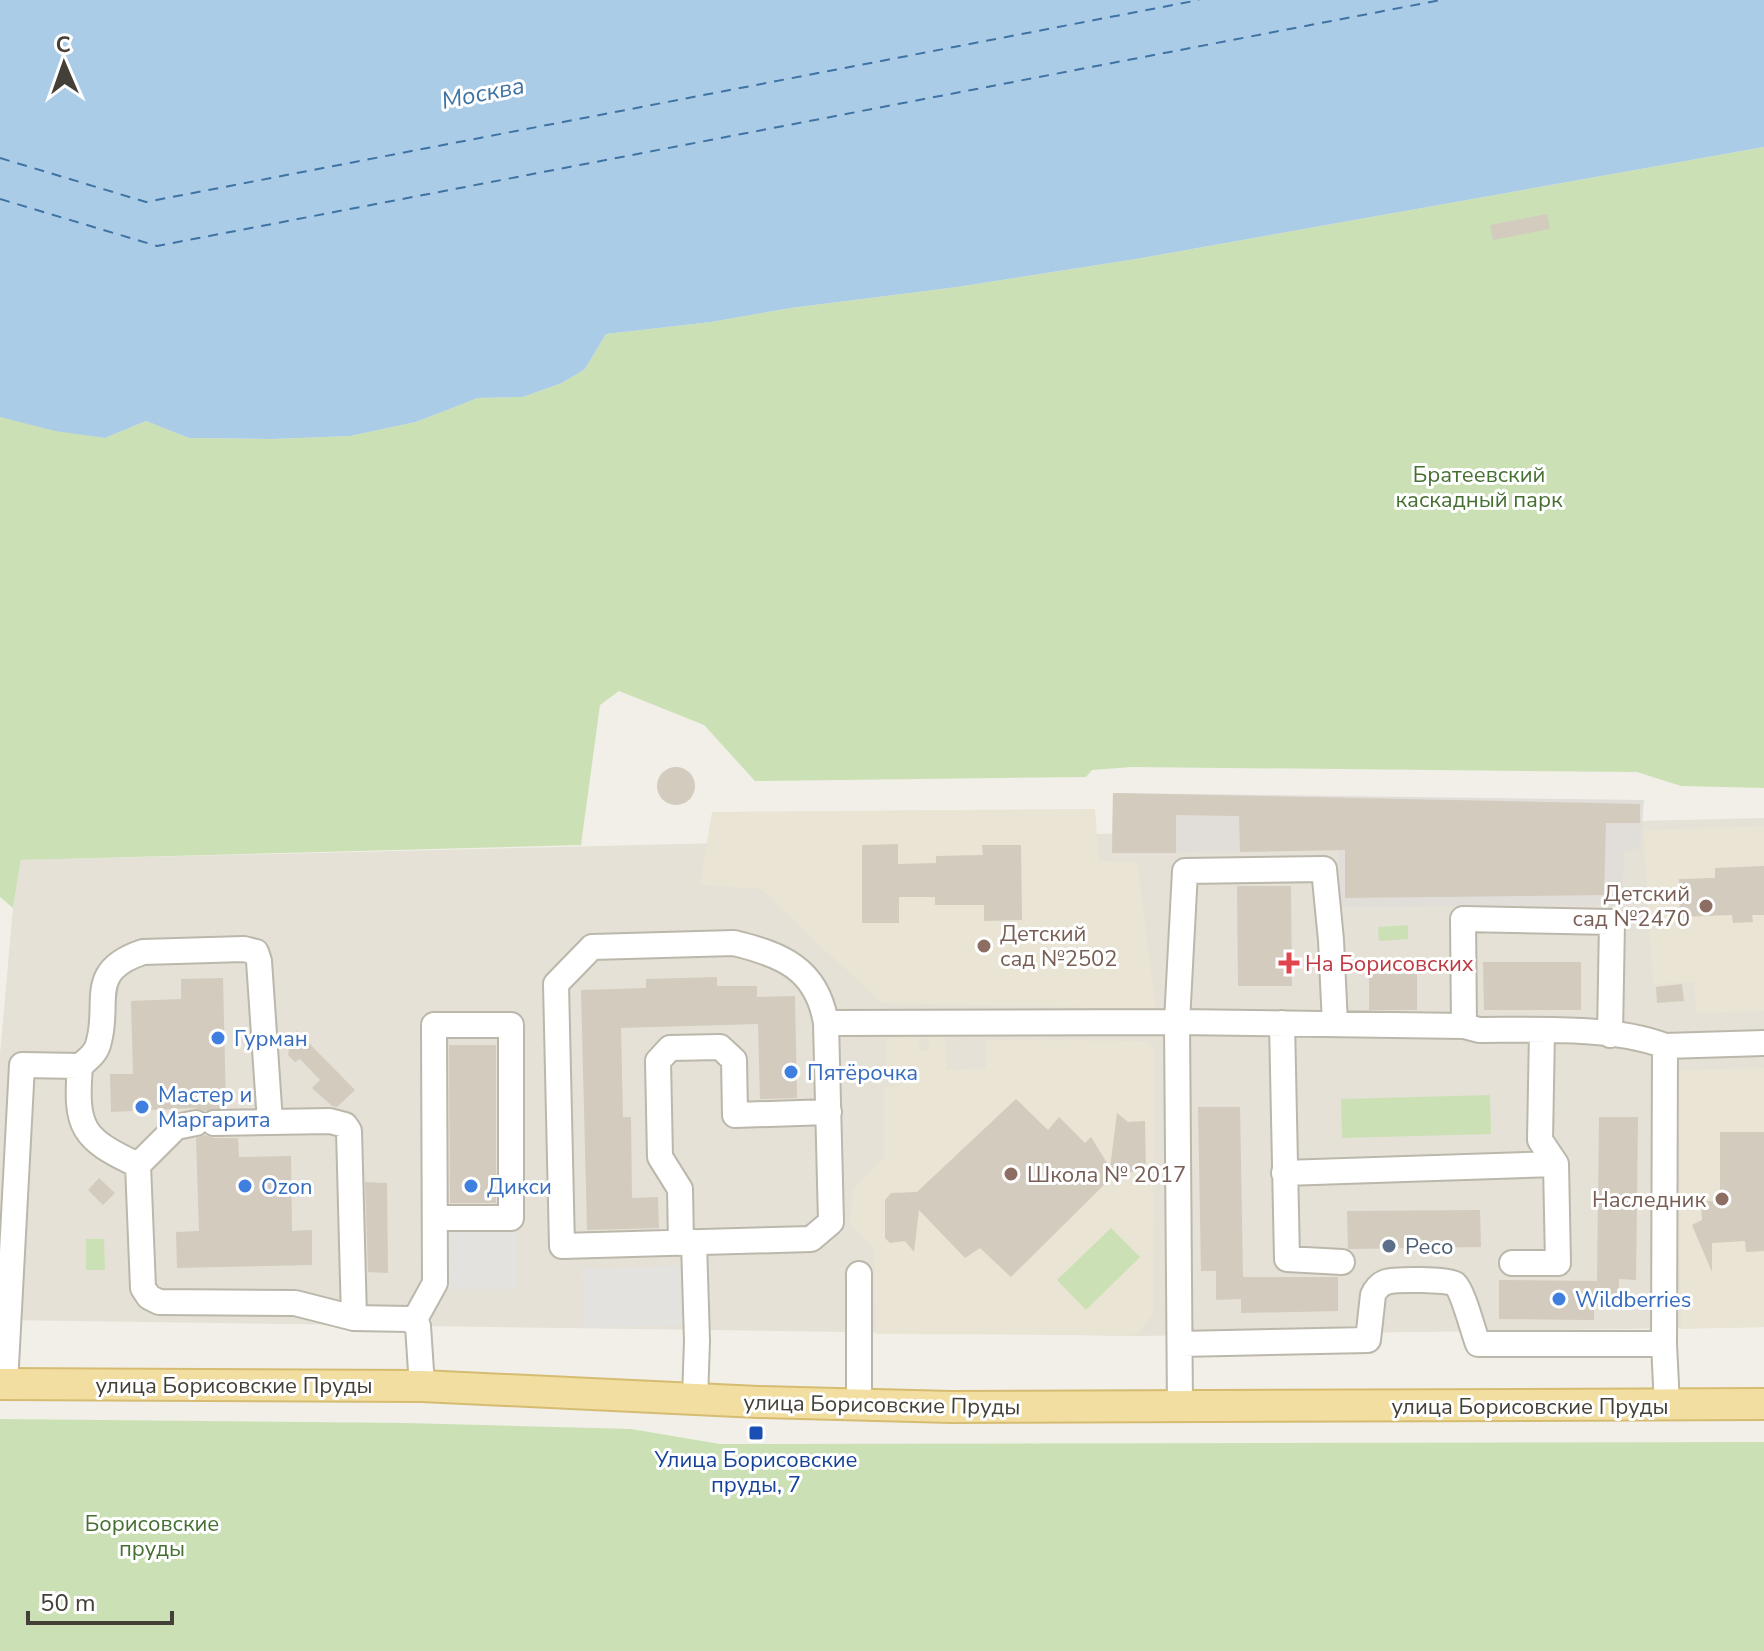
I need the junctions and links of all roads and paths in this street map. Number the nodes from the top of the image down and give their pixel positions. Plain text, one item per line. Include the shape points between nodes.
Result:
1 (1177, 1022) junction
2 (826, 1023) junction
3 (1282, 1023) junction
4 (1335, 1024) junction
5 (1464, 1026) junction
6 (1542, 1031) junction
7 (1610, 1035) junction
8 (1764, 1043) edge
9 (1665, 1046) junction
10 (80, 1066) junction
11 (829, 1112) junction
12 (270, 1122) junction
13 (1556, 1164) junction
14 (138, 1165) junction
15 (1284, 1173) junction
16 (435, 1218) junction
17 (688, 1243) junction
18 (1342, 1262) dead end
19 (1512, 1263) dead end
20 (859, 1274) dead end
21 (354, 1318) junction
22 (414, 1321) junction
23 (1180, 1344) junction
24 (1664, 1344) junction
25 (3, 1384) edge
26 (422, 1386) junction
27 (695, 1399) junction
28 (1764, 1404) edge
29 (859, 1405) junction
30 (1667, 1405) junction
31 (1180, 1408) junction

1 - 2 lane
1 - 3 lane
1 - 4 lane via 1185,871 1324,869
1 - 23 lane
2 - 11 lane
2 - 17 lane via 823,1001 796,966 765,950 734,943 592,947 556,984 562,1246
3 - 4 lane
3 - 15 lane
4 - 5 lane
5 - 6 lane
5 - 7 lane via 1463,919 1612,922
6 - 7 lane
6 - 13 lane via 1540,1140
7 - 9 lane
8 - 9 lane
9 - 24 lane
10 - 12 lane via 100,1040 101,991 128,957 143,952 256,952
10 - 14 lane via 78,1093 85,1129 108,1151
10 - 25 lane via 22,1065
11 - 17 lane via 831,1222 811,1239
11 - 17 lane via 735,1115 734,1060 720,1047 670,1048 658,1061 660,1157 680,1189
12 - 14 lane via 176,1127
12 - 21 lane via 338,1122 349,1131
13 - 15 lane
13 - 19 lane via 1558,1263
14 - 21 lane via 143,1288 149,1297 159,1302 295,1303
15 - 18 lane via 1287,1259
16 - 16 lane via 434,1025 511,1025 511,1218
16 - 22 lane via 435,1283
17 - 27 lane via 697,1341
20 - 29 lane
21 - 22 lane
22 - 26 lane
23 - 24 lane via 1368,1340 1376,1289 1386,1282 1444,1280 1454,1282 1462,1293 1478,1344
23 - 31 lane
24 - 30 lane
25 - 26 main road, улица Борисовские Пруды
26 - 27 main road, улица Борисовские Пруды
27 - 29 main road, улица Борисовские Пруды
28 - 30 main road, улица Борисовские Пруды
29 - 31 main road, улица Борисовские Пруды
30 - 31 main road, улица Борисовские Пруды

